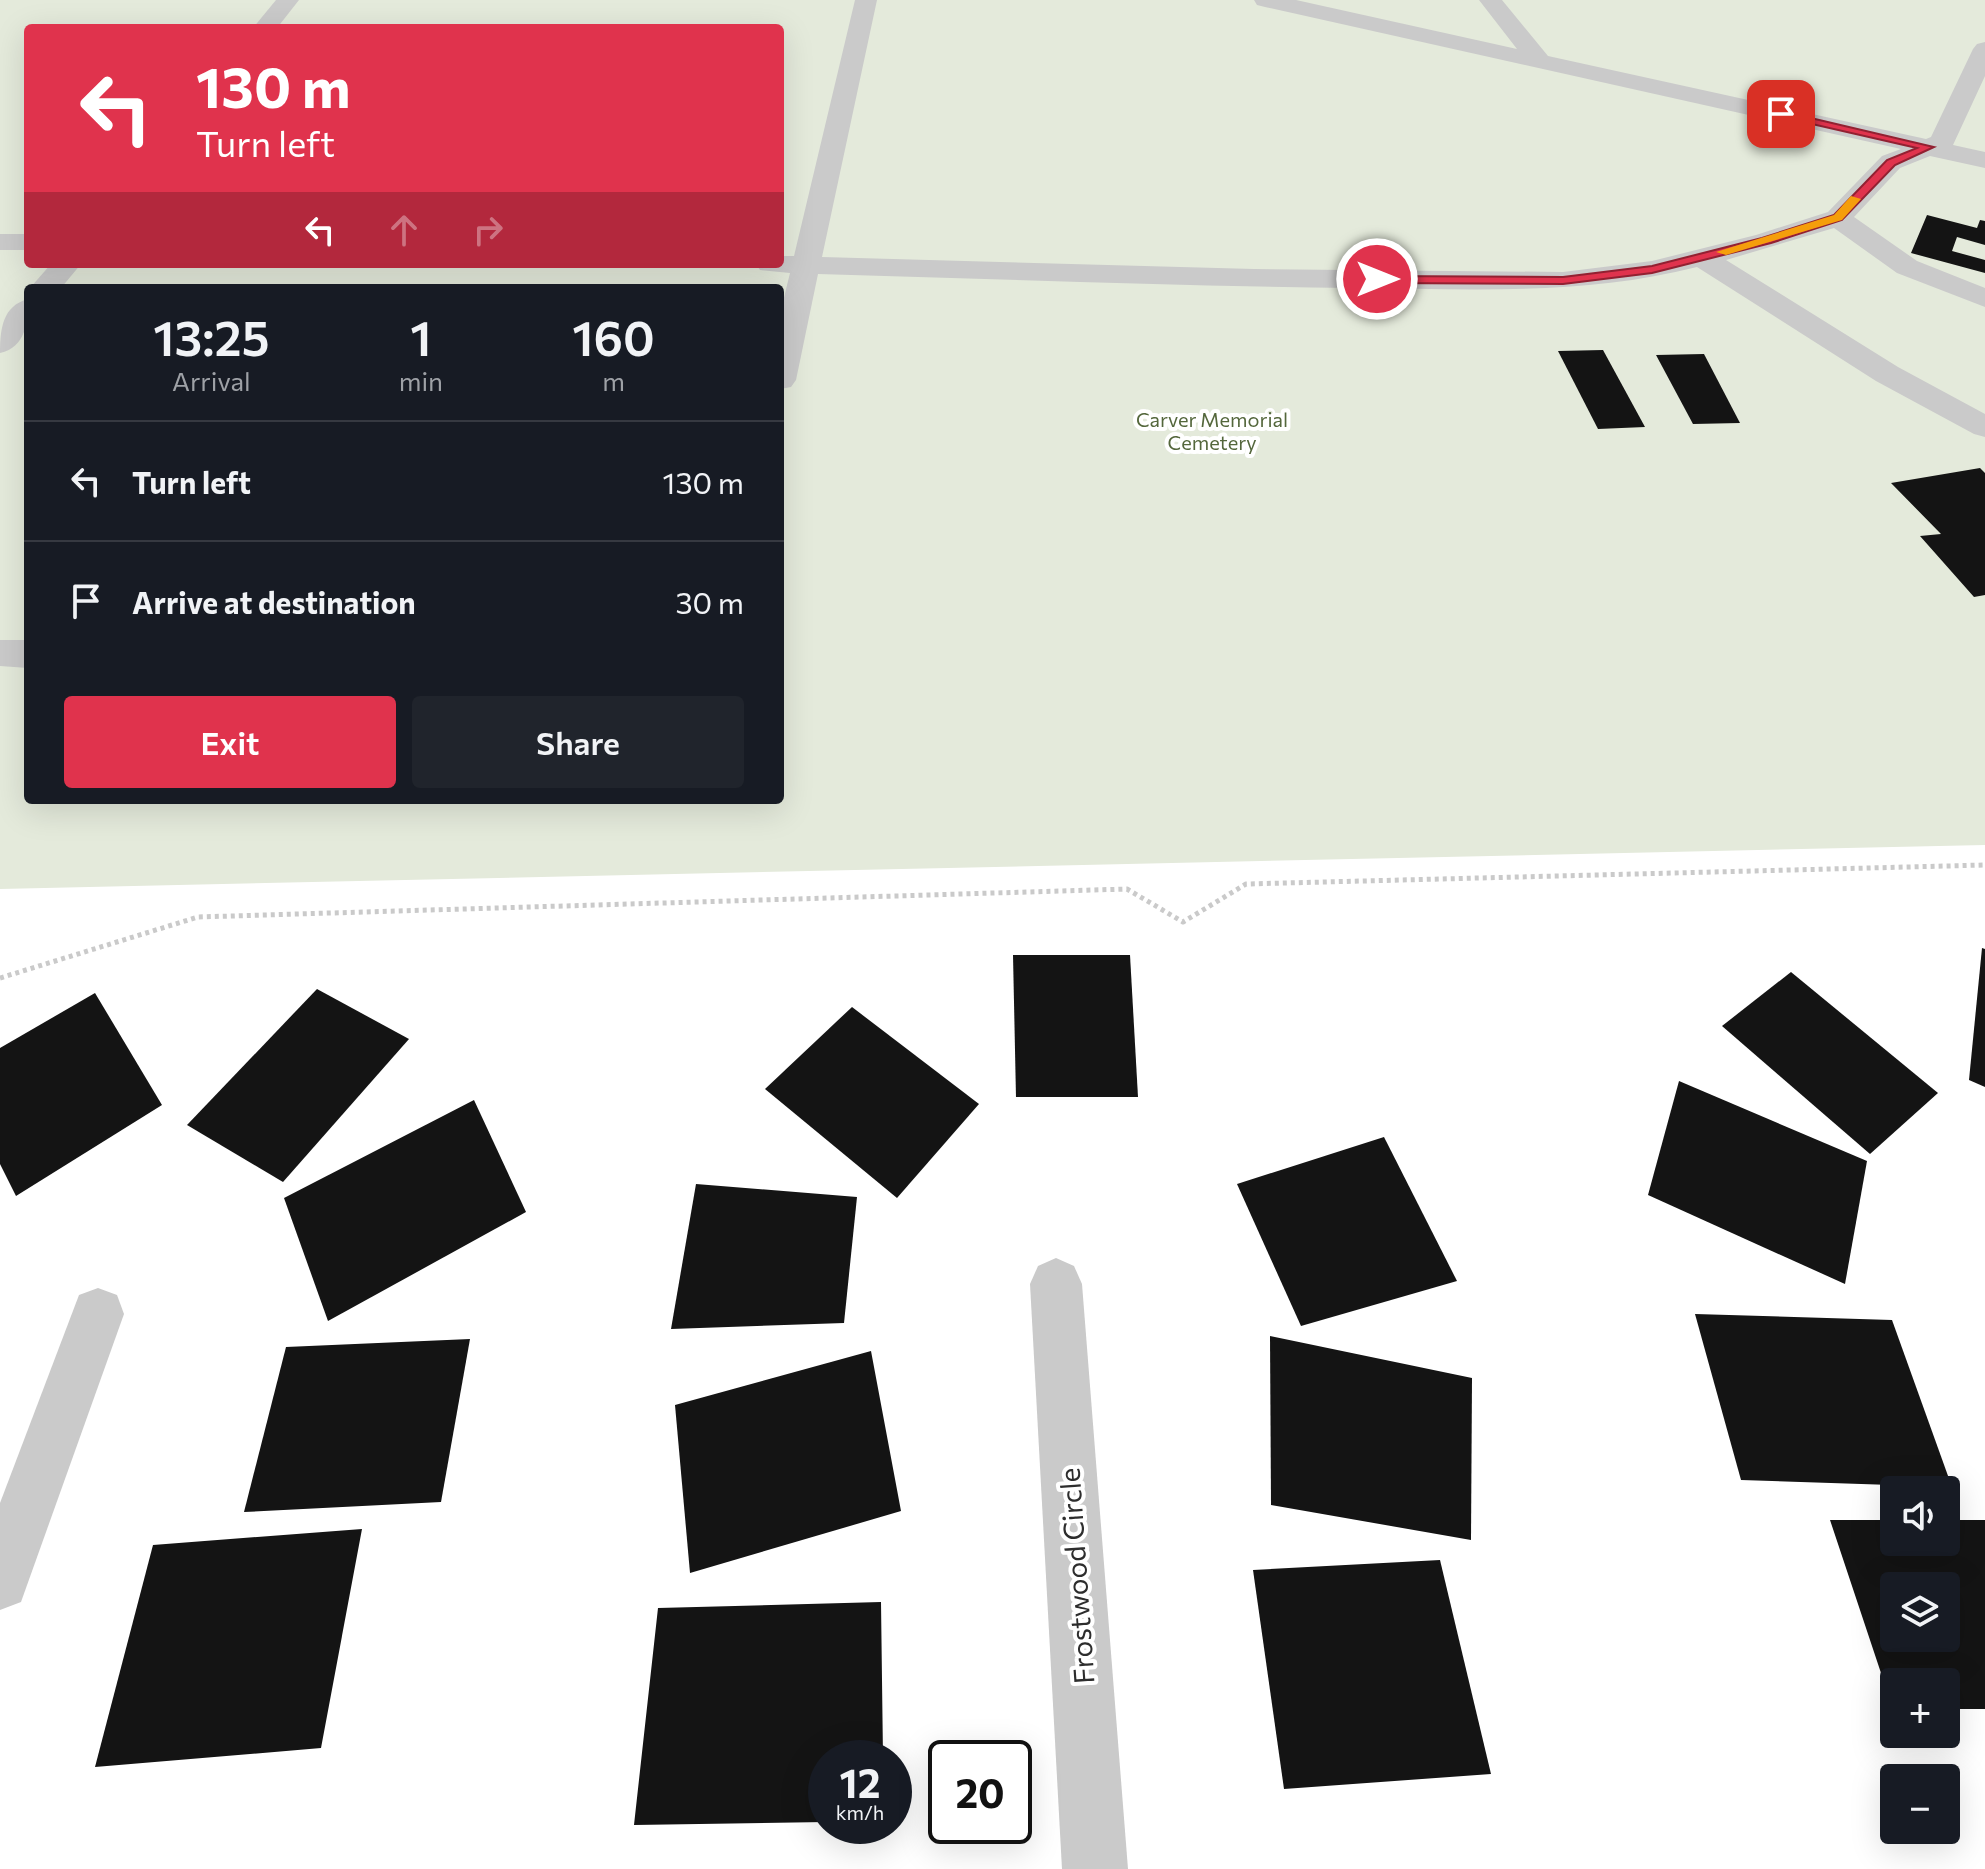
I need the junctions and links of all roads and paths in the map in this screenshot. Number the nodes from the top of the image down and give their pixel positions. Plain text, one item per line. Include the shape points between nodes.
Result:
1 (276, 0) edge
2 (288, 0) edge
3 (866, 0) edge
4 (1265, 0) edge
5 (1490, 0) edge
6 (268, 24) edge
7 (1985, 49) edge
8 (1539, 60) junction
9 (1928, 147) junction
10 (1985, 160) edge
11 (1838, 218) junction
12 (0, 242) edge
13 (24, 242) edge
14 (1701, 257) junction
15 (784, 264) edge
16 (807, 265) junction
17 (63, 268) edge
18 (49, 284) edge
19 (24, 293) edge
20 (0, 295) edge
21 (1985, 298) edge
22 (24, 313) edge
23 (0, 344) edge
24 (784, 363) edge
25 (1985, 427) edge
26 (0, 653) edge
27 (24, 654) edge
28 (1985, 865) edge
29 (0, 978) edge
30 (1056, 1284) dead end
31 (98, 1314) dead end
32 (0, 1581) edge
33 (1095, 1869) edge

1 - 2 street
2 - 6 street
3 - 16 street
4 - 8 street
5 - 8 street
7 - 9 street via 1942,142
8 - 9 street
9 - 10 street
9 - 11 street via 1891,162
11 - 14 street
11 - 21 street via 1907,267
12 - 13 street
14 - 16 street via 1652,270 1563,281
14 - 25 street via 1887,374
15 - 16 street
16 - 24 street
17 - 18 street
19 - 20 street
22 - 23 street
26 - 27 street
28 - 29 path via 1246,884 1183,922 1127,889 198,917
30 - 33 street, Frostwood Circle
31 - 32 street

